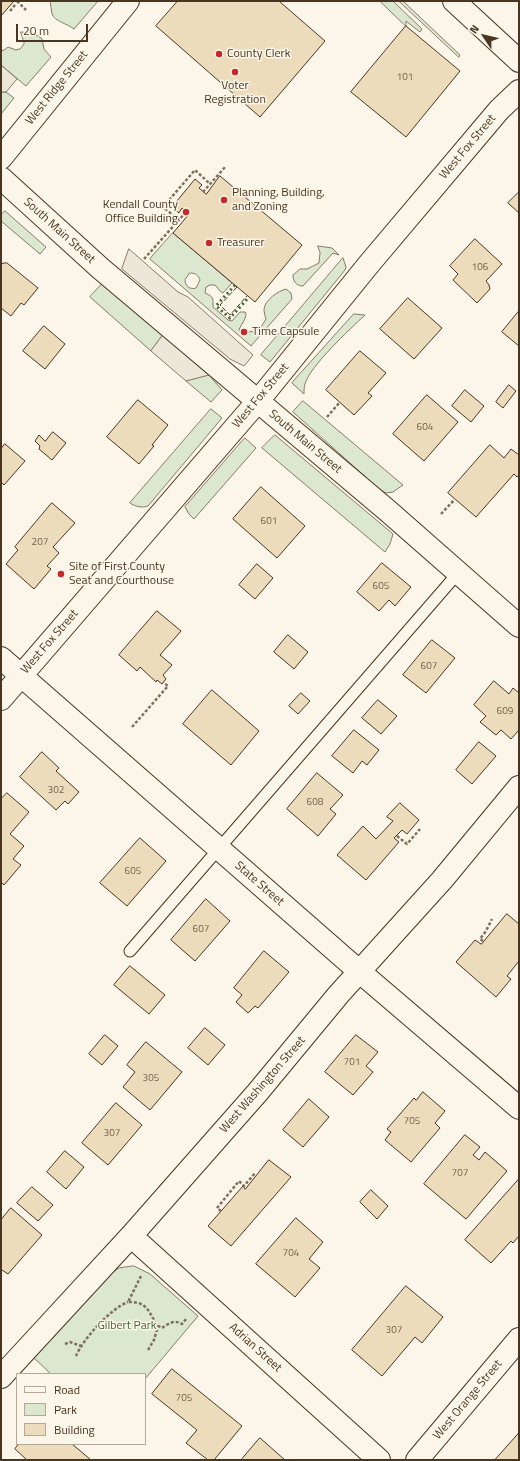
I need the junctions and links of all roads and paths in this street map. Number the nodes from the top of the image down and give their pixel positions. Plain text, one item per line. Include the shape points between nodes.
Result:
1 (17, 1) edge
2 (128, 1) edge
3 (454, 1) edge
4 (15, 5) dead end
5 (10, 10) dead end
6 (26, 10) dead end
7 (519, 62) edge
8 (519, 91) edge
9 (1, 158) edge
10 (226, 166) dead end
11 (1, 178) edge
12 (210, 184) junction
13 (203, 192) dead end
14 (186, 212) dead end
15 (179, 220) junction
16 (144, 259) dead end
17 (258, 401) junction
18 (340, 402) dead end
19 (327, 417) dead end
20 (455, 499) dead end
21 (441, 514) dead end
22 (458, 573) junction
23 (519, 626) edge
24 (1, 658) edge
25 (21, 675) junction
26 (163, 682) dead end
27 (1, 699) edge
28 (132, 727) dead end
29 (519, 786) edge
30 (420, 829) dead end
31 (397, 836) dead end
32 (219, 848) junction
33 (492, 919) dead end
34 (483, 941) dead end
35 (130, 951) dead end
36 (360, 972) junction
37 (519, 1108) edge
38 (255, 1173) dead end
39 (221, 1211) dead end
40 (131, 1236) junction
41 (145, 1270) dead end
42 (128, 1302) junction
43 (186, 1318) dead end
44 (158, 1326) junction
45 (519, 1339) edge
46 (81, 1346) junction
47 (61, 1347) dead end
48 (148, 1350) dead end
49 (76, 1356) dead end
50 (1, 1377) edge
51 (379, 1460) edge
52 (417, 1460) edge

1 - 6 path
2 - 9 main road, West Ridge Street
3 - 7 main road
4 - 5 path
8 - 17 main road, West Fox Street via 389,240
10 - 12 path
11 - 17 main road, South Main Street via 100,268
12 - 13 path
12 - 15 path via 195,170 163,207
14 - 15 path
15 - 16 path
17 - 22 main road, South Main Street
17 - 25 main road, West Fox Street
18 - 19 path
20 - 21 path
22 - 23 main road, South Main Street
22 - 32 lane
24 - 25 main road, State Street
25 - 27 main road, West Fox Street
25 - 32 main road, State Street
26 - 28 path via 168,686
29 - 36 main road, West Washington Street via 450,870
30 - 31 path via 407,844
32 - 35 lane
32 - 36 main road, State Street
33 - 34 path via 480,938
36 - 37 main road, State Street
36 - 40 main road, West Washington Street
38 - 39 path via 244,1186 239,1181 217,1208
40 - 50 main road, West Washington Street
40 - 51 main road, Adrian Street
41 - 42 path
42 - 44 path via 140,1304 148,1309
42 - 46 path via 112,1310
43 - 44 path via 182,1324 172,1322 162,1328
44 - 48 path
45 - 52 main road, West Orange Street
46 - 47 path via 70,1342
46 - 49 path

